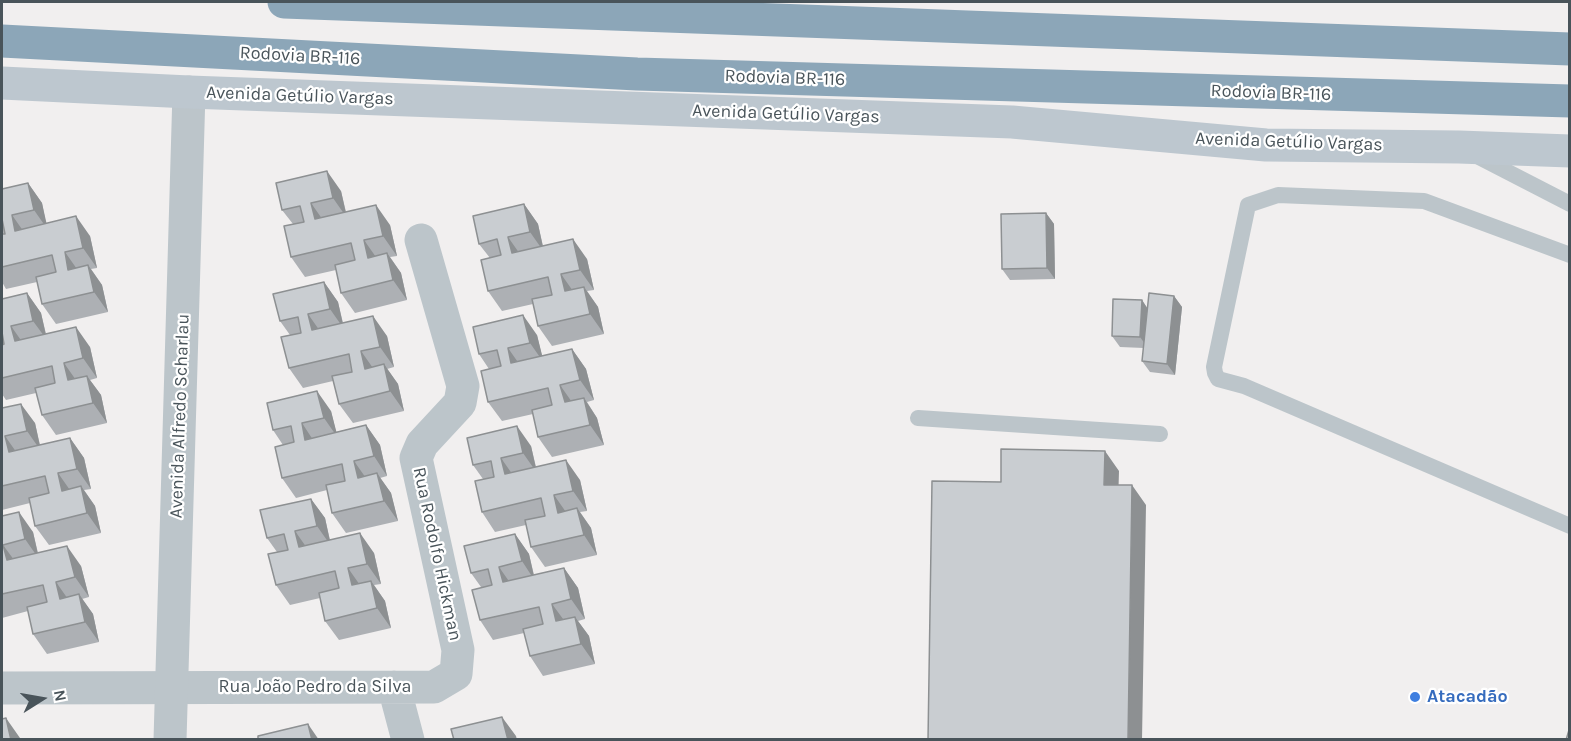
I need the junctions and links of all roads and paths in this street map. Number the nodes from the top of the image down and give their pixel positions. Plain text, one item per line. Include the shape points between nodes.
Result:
1 (284, 2) edge
2 (2, 41) edge
3 (1569, 50) edge
4 (2, 83) edge
5 (189, 92) junction
6 (1569, 101) edge
7 (1459, 147) junction
8 (1569, 151) edge
9 (1569, 204) edge
10 (421, 240) dead end
11 (1569, 255) edge
12 (918, 418) dead end
13 (1160, 434) dead end
14 (1569, 526) edge
15 (456, 674) joint
16 (394, 687) junction
17 (2, 688) edge
18 (172, 688) junction
19 (170, 740) edge
20 (408, 740) edge

1 - 3 highway
2 - 6 highway, Rodovia BR-116 via 637,74
4 - 5 main road, Avenida Getúlio Vargas
5 - 7 main road, Avenida Getúlio Vargas via 1012,122 1266,145
5 - 18 street, Avenida Alfredo Scharlau
7 - 8 main road, Avenida Getúlio Vargas
7 - 9 lane
10 - 15 street, Rua Rodolfo Hickman via 463,386 460,403 422,444 416,458 458,650
11 - 14 lane via 1424,201 1278,195 1248,205 1214,367 1218,379 1244,386
12 - 13 lane
15 - 16 street, Rua João Pedro da Silva via 434,687
16 - 18 street, Rua João Pedro da Silva
16 - 20 street
17 - 18 street, Rua João Pedro da Silva
18 - 19 street, Avenida Alfredo Scharlau

